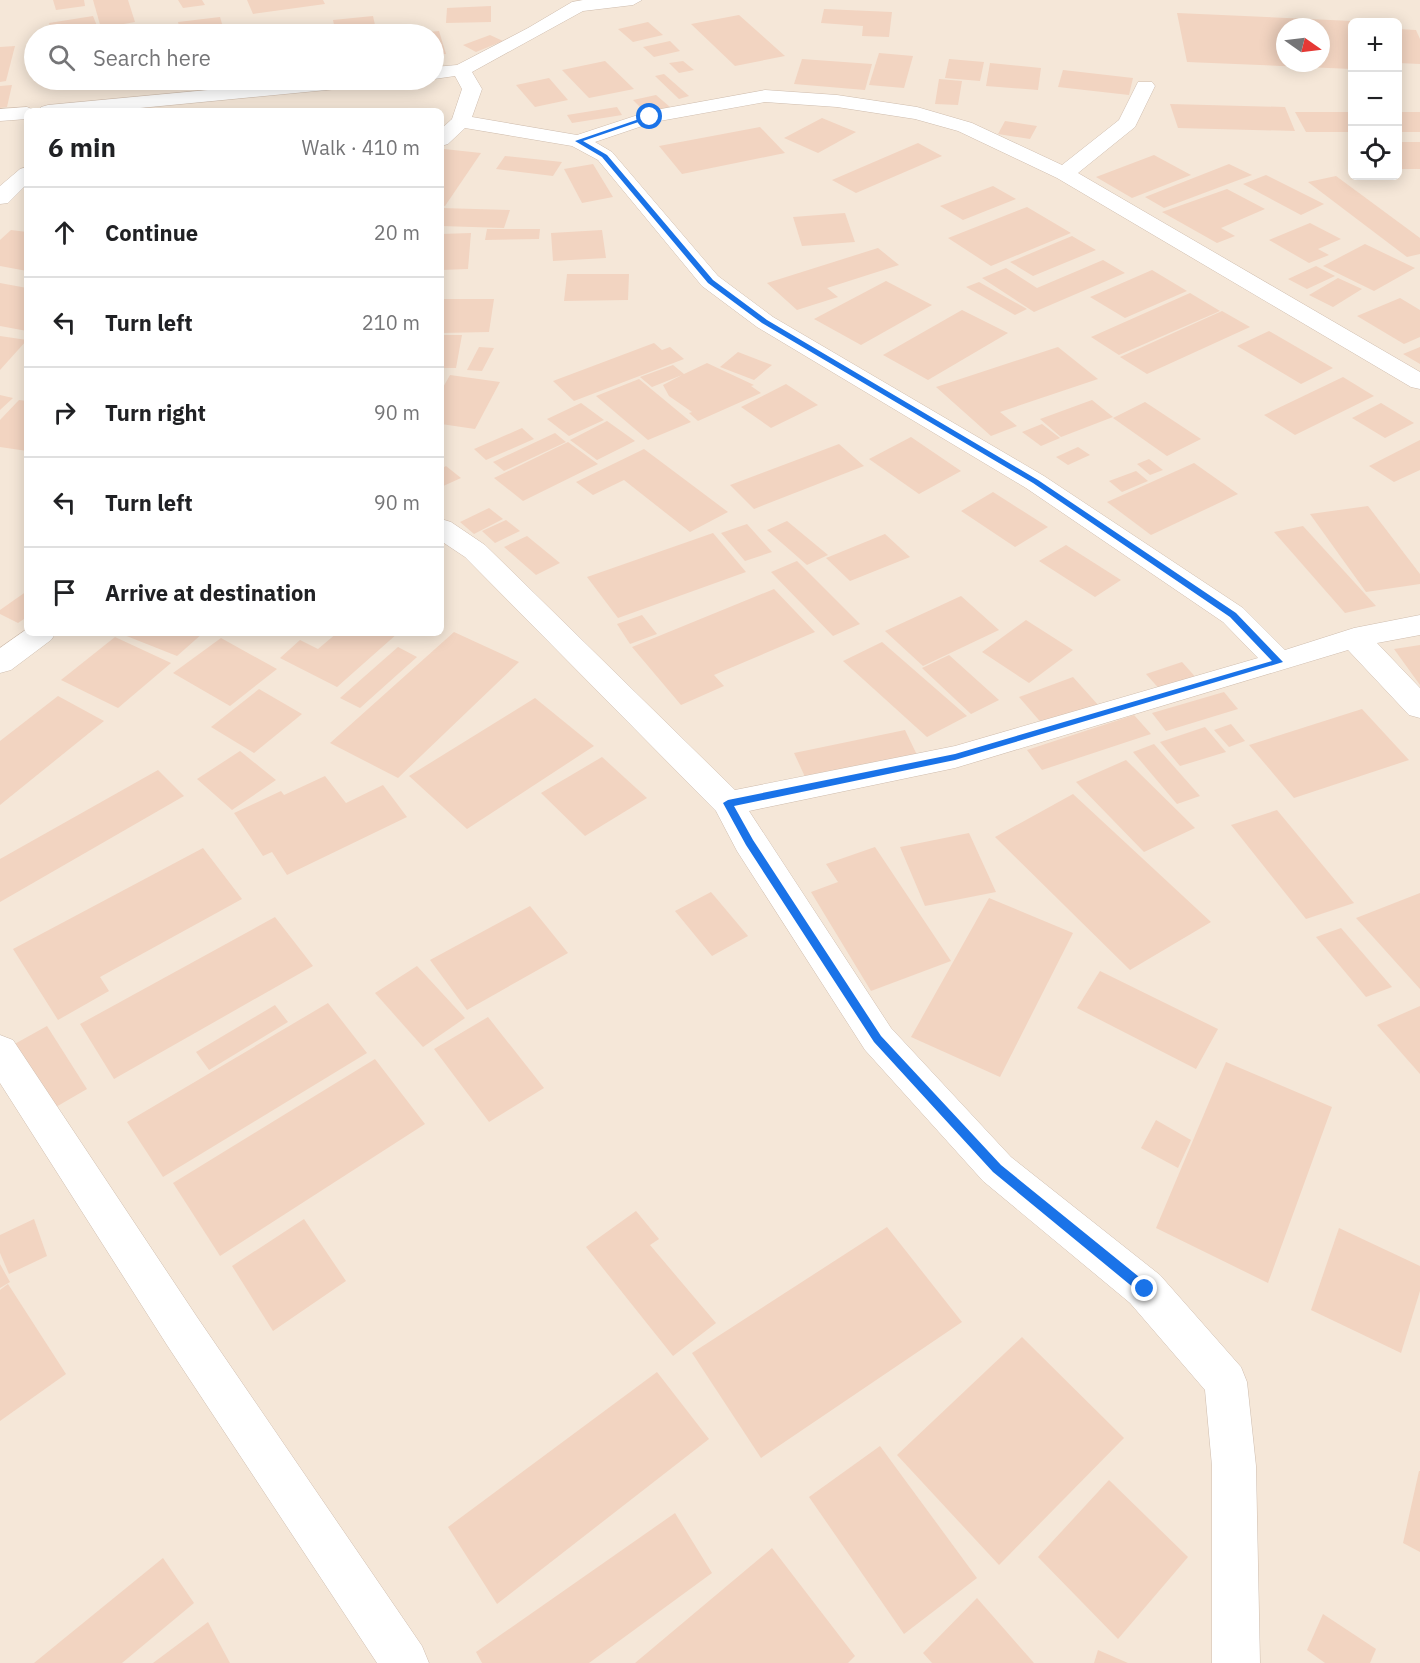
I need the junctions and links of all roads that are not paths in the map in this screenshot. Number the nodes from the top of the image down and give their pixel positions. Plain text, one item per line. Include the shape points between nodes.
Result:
1 (633, 0) edge
2 (580, 3) edge
3 (460, 70) junction
4 (444, 72) edge
5 (1145, 86) dead end
6 (272, 90) edge
7 (99, 108) edge
8 (24, 112) edge
9 (0, 114) edge
10 (461, 121) junction
11 (444, 137) edge
12 (578, 141) junction
13 (1064, 174) junction
14 (24, 176) edge
15 (0, 198) edge
16 (1420, 382) edge
17 (444, 530) edge
18 (1420, 625) edge
19 (37, 636) edge
20 (1354, 638) junction
21 (1279, 662) junction
22 (0, 663) edge
23 (1420, 707) edge
24 (728, 803) junction
25 (0, 1050) edge
26 (405, 1663) edge
27 (1236, 1663) edge

1 - 2 street
2 - 3 street via 535,32
3 - 4 street
3 - 10 street via 472,89
5 - 13 street via 1128,123
6 - 7 street
8 - 9 street
10 - 11 street
10 - 12 street
12 - 13 street via 650,117 765,96 837,101 917,113 965,127
12 - 21 street via 605,156 710,281 756,315 1035,482 1233,615
13 - 16 street
14 - 15 street
17 - 24 street via 475,551
18 - 20 street
19 - 22 street
20 - 21 street
20 - 23 street
21 - 24 street via 955,757
24 - 27 street via 749,842 878,1039 997,1169 1145,1289 1226,1382 1234,1466
25 - 26 street

